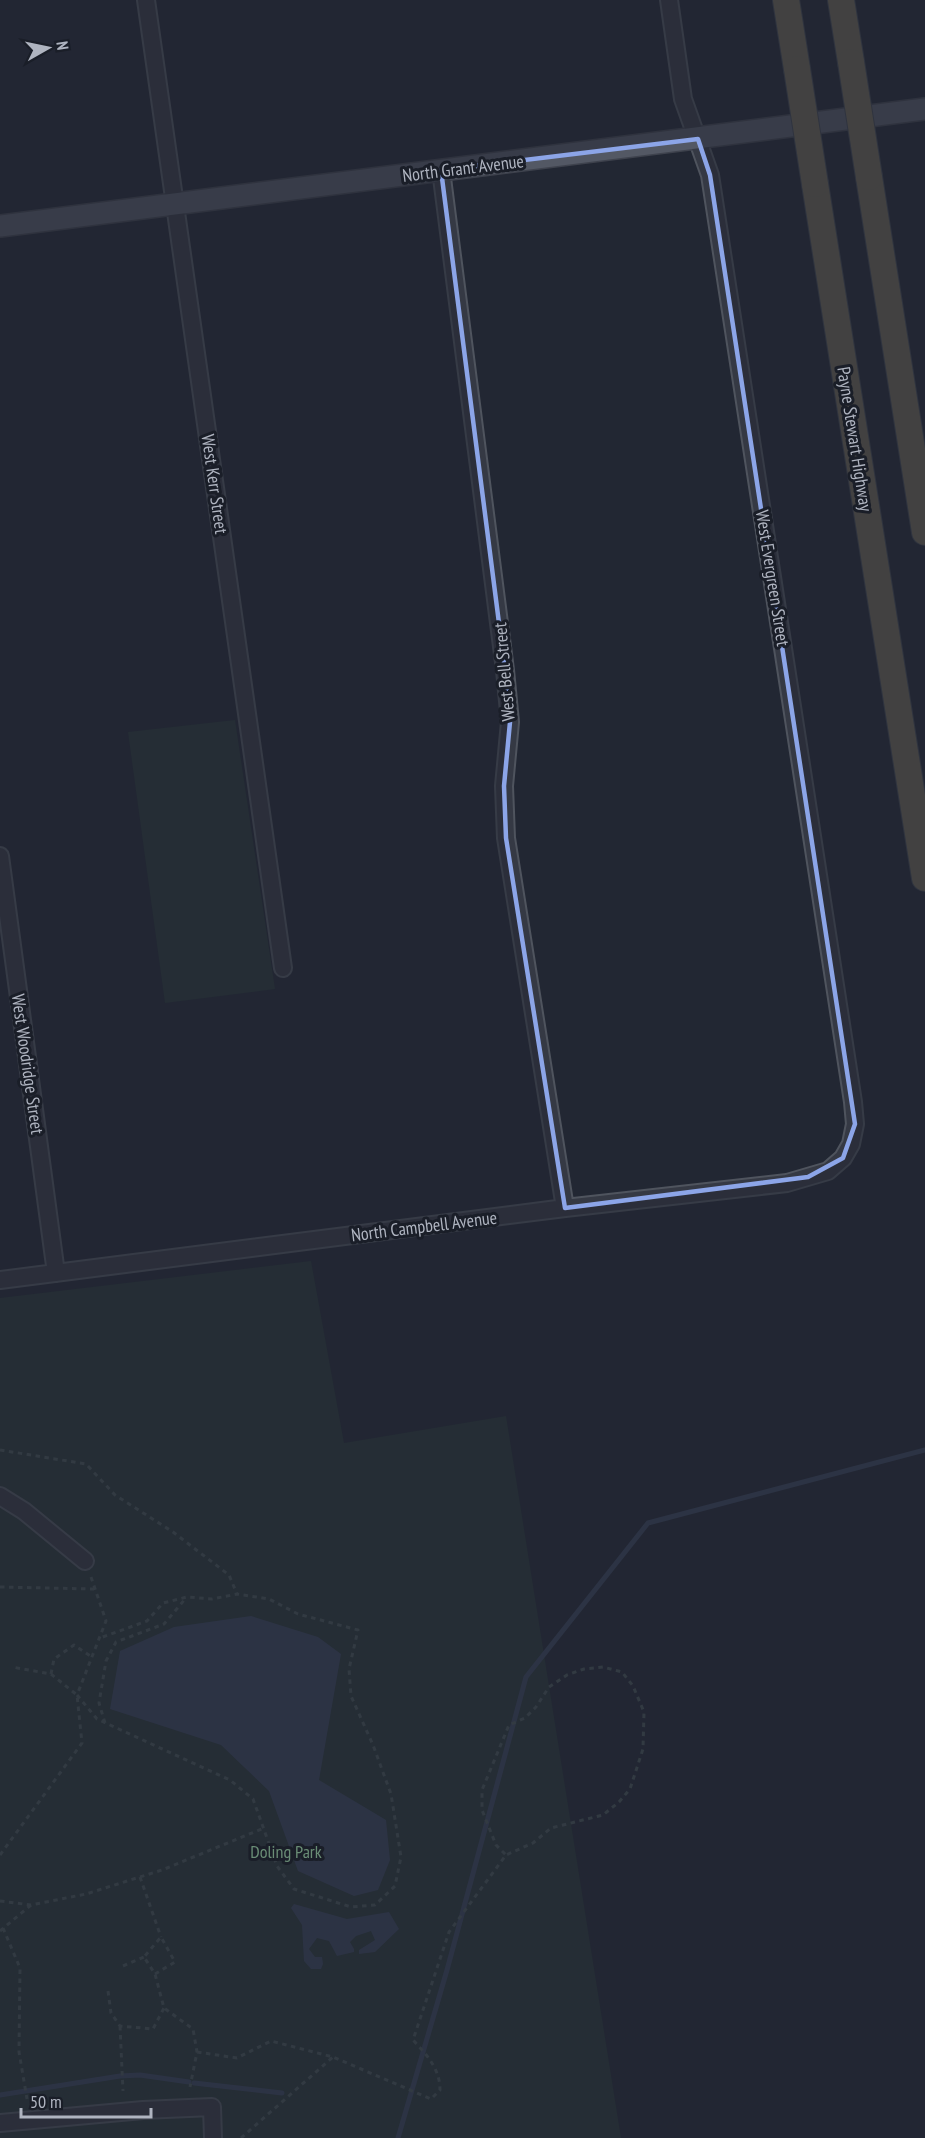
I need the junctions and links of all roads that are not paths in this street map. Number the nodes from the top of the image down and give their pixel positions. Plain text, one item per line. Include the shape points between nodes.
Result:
1 (146, 0) edge
2 (669, 0) edge
3 (786, 0) edge
4 (841, 0) edge
5 (925, 109) edge
6 (698, 139) junction
7 (441, 170) junction
8 (176, 204) junction
9 (0, 226) edge
10 (925, 532) edge
11 (0, 856) edge
12 (925, 878) edge
13 (283, 968) dead end
14 (843, 1158) joint
15 (565, 1208) junction
16 (56, 1273) junction
17 (0, 1280) edge
18 (0, 1496) edge
19 (85, 1561) road end
20 (0, 2123) edge
21 (213, 2138) edge

1 - 8 street, West Kerr Street
2 - 6 street, West Evergreen Street via 683,99
3 - 12 highway, Payne Stewart Highway, bridge
4 - 10 highway, bridge
5 - 6 main road, North Grant Avenue
6 - 7 main road, North Grant Avenue
6 - 14 street, West Evergreen Street via 710,175 853,1102 855,1124
7 - 8 main road, North Grant Avenue
7 - 15 street, West Bell Street via 505,670 510,722 504,786 506,838
8 - 9 main road, North Grant Avenue
8 - 13 street, West Kerr Street
11 - 16 street, West Woodridge Street
14 - 15 street, North Campbell Avenue via 828,1171 787,1183
15 - 16 street, North Campbell Avenue
16 - 17 street, North Campbell Avenue
18 - 19 street
20 - 21 street via 212,2108

